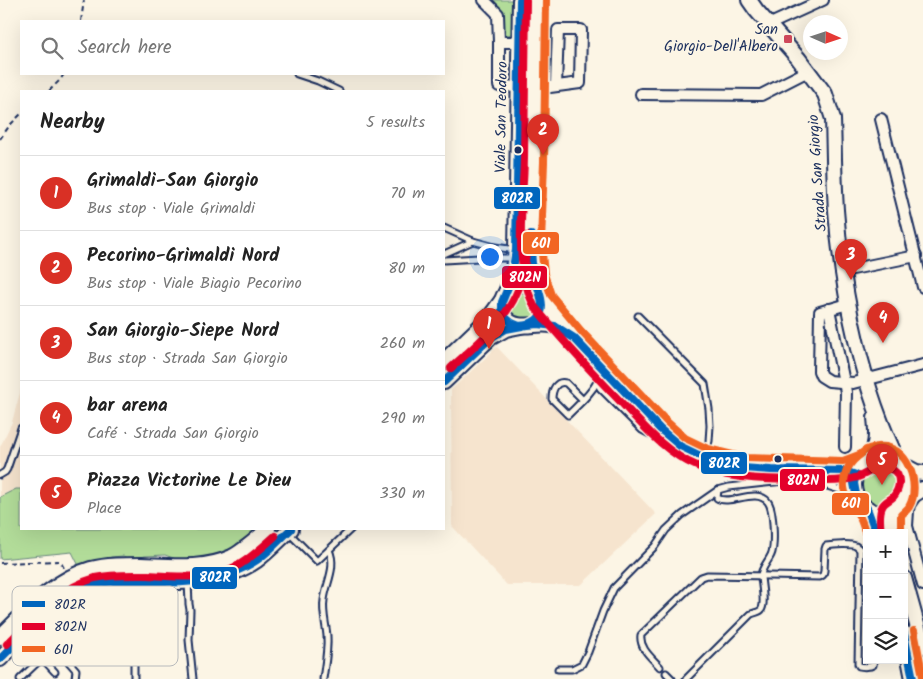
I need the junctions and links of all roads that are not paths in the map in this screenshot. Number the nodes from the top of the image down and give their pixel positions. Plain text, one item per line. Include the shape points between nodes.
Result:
1 (484, 0) edge
2 (520, 0) edge
3 (536, 0) edge
4 (749, 0) edge
5 (823, 0) edge
6 (768, 25) junction
7 (499, 42) junction
8 (519, 42) junction
9 (808, 71) junction
10 (300, 75) edge
11 (556, 86) junction
12 (519, 87) junction
13 (337, 90) edge
14 (535, 90) junction
15 (640, 94) dead end
16 (881, 118) dead end
17 (445, 228) edge
18 (473, 241) junction
19 (445, 254) edge
20 (516, 254) junction
21 (916, 256) junction
22 (445, 260) edge
23 (843, 271) junction
24 (923, 287) edge
25 (504, 296) junction
26 (541, 296) junction
27 (848, 304) junction
28 (829, 310) junction
29 (638, 316) dead end
30 (525, 326) junction
31 (574, 338) junction
32 (445, 360) edge
33 (596, 362) junction
34 (923, 365) edge
35 (867, 379) junction
36 (445, 381) edge
37 (597, 382) junction
38 (844, 383) junction
39 (873, 398) junction
40 (583, 400) junction
41 (20, 431) edge
42 (671, 439) junction
43 (845, 447) dead end
44 (705, 458) junction
45 (900, 464) junction
46 (857, 471) junction
47 (923, 473) edge
48 (0, 475) edge
49 (816, 476) junction
50 (718, 490) junction
51 (907, 500) edge
52 (864, 506) junction
53 (907, 526) junction
54 (874, 529) edge
55 (890, 529) edge
56 (267, 530) edge
57 (290, 530) edge
58 (350, 530) edge
59 (329, 550) junction
60 (761, 575) junction
61 (922, 581) edge
62 (188, 582) junction
63 (57, 586) edge
64 (90, 586) edge
65 (908, 592) edge
66 (12, 626) edge
67 (0, 637) edge
68 (923, 646) edge
69 (12, 648) edge
70 (908, 653) edge
71 (0, 659) edge
72 (873, 664) edge
73 (34, 666) edge
74 (49, 666) edge
75 (72, 666) edge
76 (134, 666) edge
77 (660, 667) dead end
78 (558, 669) dead end
79 (55, 672) dead end
80 (666, 674) dead end
81 (20, 679) edge
82 (75, 679) edge
83 (134, 679) edge
84 (193, 679) edge
85 (323, 679) edge
86 (672, 679) edge
87 (686, 679) edge
88 (913, 679) edge

1 - 7 street via 498,14
2 - 8 main road, Viale San Teodoro
3 - 14 main road
4 - 6 main road, Strada San Giorgio
5 - 6 street
6 - 9 main road, Strada San Giorgio
7 - 8 street
7 - 12 street via 499,86
8 - 12 main road, Viale San Teodoro
9 - 15 street via 761,95
9 - 23 main road, Strada San Giorgio via 825,94 833,119 836,210
10 - 13 lane
11 - 11 street via 580,83 581,30 558,30
11 - 14 street
12 - 20 main road, Viale San Teodoro
14 - 26 main road via 531,243 532,264
16 - 21 street
17 - 18 lane
18 - 19 lane
18 - 20 lane
20 - 22 lane
20 - 25 main road, Viale San Teodoro via 512,280
21 - 23 street
21 - 24 street
23 - 27 main road, Strada San Giorgio
25 - 26 main road via 512,287 523,284
25 - 30 main road via 502,310 506,318
25 - 32 main road, Viale San Teodoro via 489,318
26 - 30 main road via 543,308 540,316
26 - 31 main road
27 - 28 street
27 - 35 main road, Strada San Giorgio
28 - 38 street
28 - 38 street via 820,312 819,371 829,381
29 - 44 lane via 704,384 710,426
30 - 31 main road via 555,326
30 - 36 main road via 506,329 490,338
31 - 33 main road
33 - 37 lane
33 - 42 main road
34 - 35 street
35 - 38 street
35 - 39 main road, Strada San Giorgio
37 - 40 lane
37 - 42 lane via 642,430 657,438
38 - 43 street
39 - 45 main road
39 - 46 main road via 876,439 872,454
40 - 40 lane via 566,383 554,386 552,399 568,415
41 - 48 lane via 7,469
42 - 44 main road
44 - 49 main road via 754,469
45 - 46 main road via 887,457 873,458
45 - 47 main road
45 - 51 main road via 910,482
46 - 49 main road
46 - 52 main road via 856,494
49 - 50 lane
49 - 52 lane
50 - 60 lane via 717,498 720,500 752,496 769,503 772,550
50 - 78 lane via 666,530 614,588 582,664 572,669
51 - 52 main road via 879,512
51 - 53 street
51 - 53 street via 903,510
51 - 55 main road
52 - 54 main road
53 - 61 street
56 - 63 main road via 232,557 207,564 112,565 80,573
57 - 59 lane via 317,561
57 - 62 main road via 266,553 240,570
58 - 59 lane
59 - 85 lane via 332,564 324,599 327,638
60 - 72 lane via 820,576 824,571 826,546 858,547 858,664
60 - 77 lane via 701,577 641,635 642,647
60 - 87 lane via 761,610 751,614
62 - 64 main road via 128,581
62 - 84 lane
65 - 68 main road
66 - 67 main road
69 - 71 main road
70 - 88 main road
73 - 81 lane
74 - 79 lane
75 - 82 lane via 76,670
76 - 83 lane
80 - 86 lane

